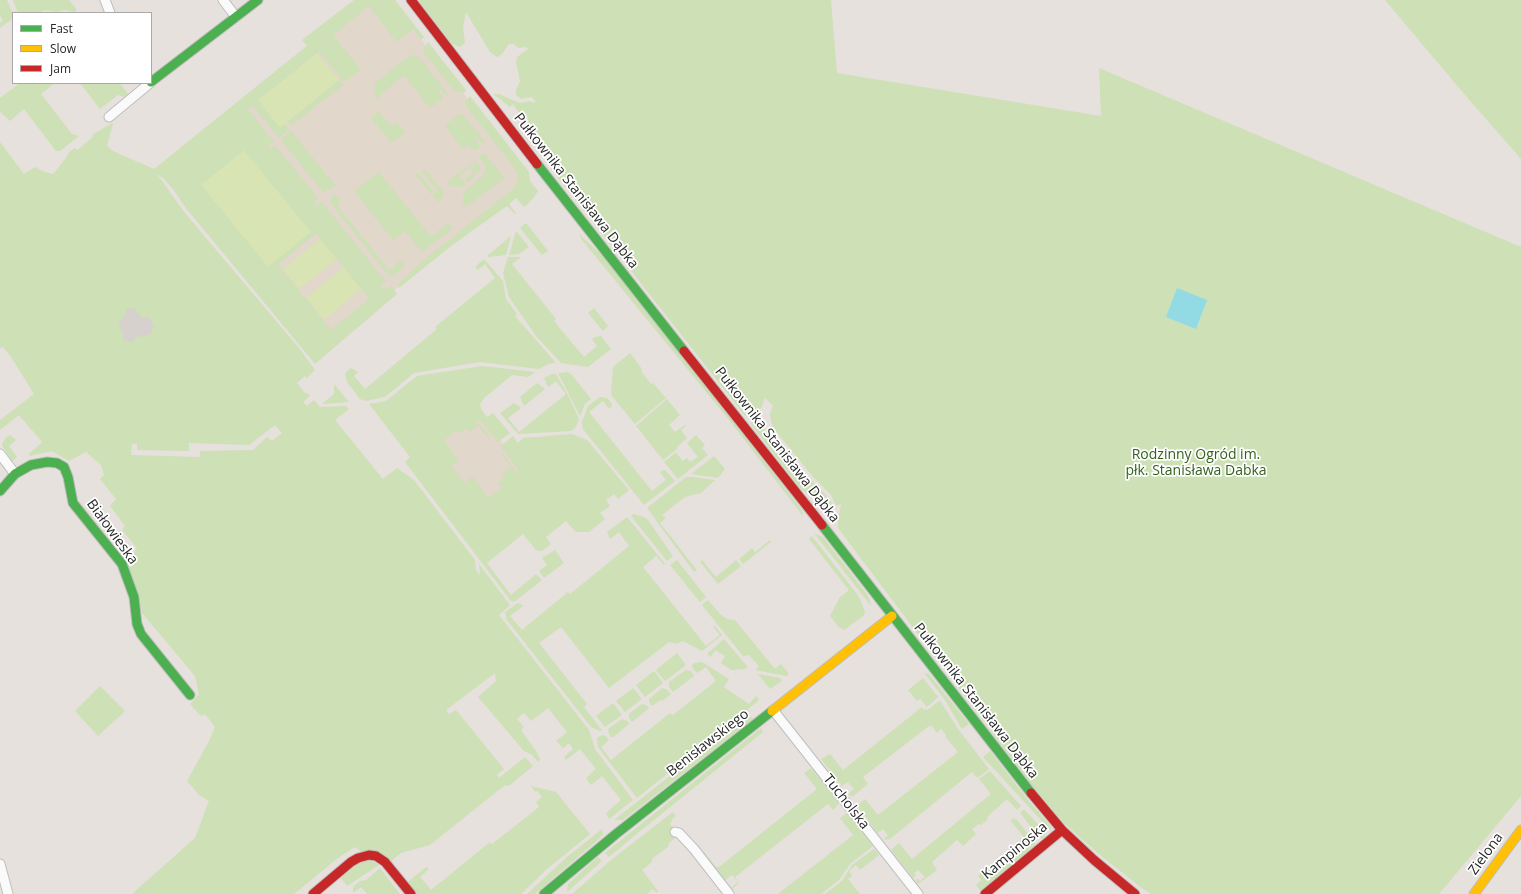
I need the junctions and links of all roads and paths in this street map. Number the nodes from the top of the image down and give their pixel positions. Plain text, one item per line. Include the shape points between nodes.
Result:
1 (106, 0) edge
2 (222, 0) edge
3 (258, 0) edge
4 (411, 0) edge
5 (110, 12) edge
6 (236, 17) junction
7 (152, 78) edge
8 (145, 84) edge
9 (109, 117) dead end
10 (0, 454) edge
11 (15, 474) junction
12 (0, 491) edge
13 (892, 616) junction
14 (190, 695) dead end
15 (773, 710) junction
16 (1062, 830) junction
17 (1521, 830) edge
18 (675, 832) dead end
19 (0, 864) edge
20 (8, 894) edge
21 (313, 894) edge
22 (411, 894) edge
23 (544, 894) edge
24 (729, 894) edge
25 (918, 894) edge
26 (985, 894) edge
27 (1135, 894) edge
28 (1474, 894) edge

1 - 5 street
2 - 6 street
3 - 6 street
4 - 13 street, Pułkownika Stanisława Dąbka
6 - 7 street
8 - 9 street
10 - 11 street
11 - 12 street, Białowieska
11 - 14 street, Białowieska via 31,465 47,462 64,467 73,503 122,564 134,598 137,624 141,634
13 - 15 street, Benisławskiego
13 - 16 street, Pułkownika Stanisława Dąbka
15 - 23 street, Benisławskiego
15 - 25 street, Tucholska
16 - 26 street, Kampinoska
16 - 27 street, Pułkownika Stanisława Dąbka
17 - 28 street, Zielona
18 - 24 street via 694,849
19 - 20 street
21 - 22 street via 351,862 369,855 385,862

